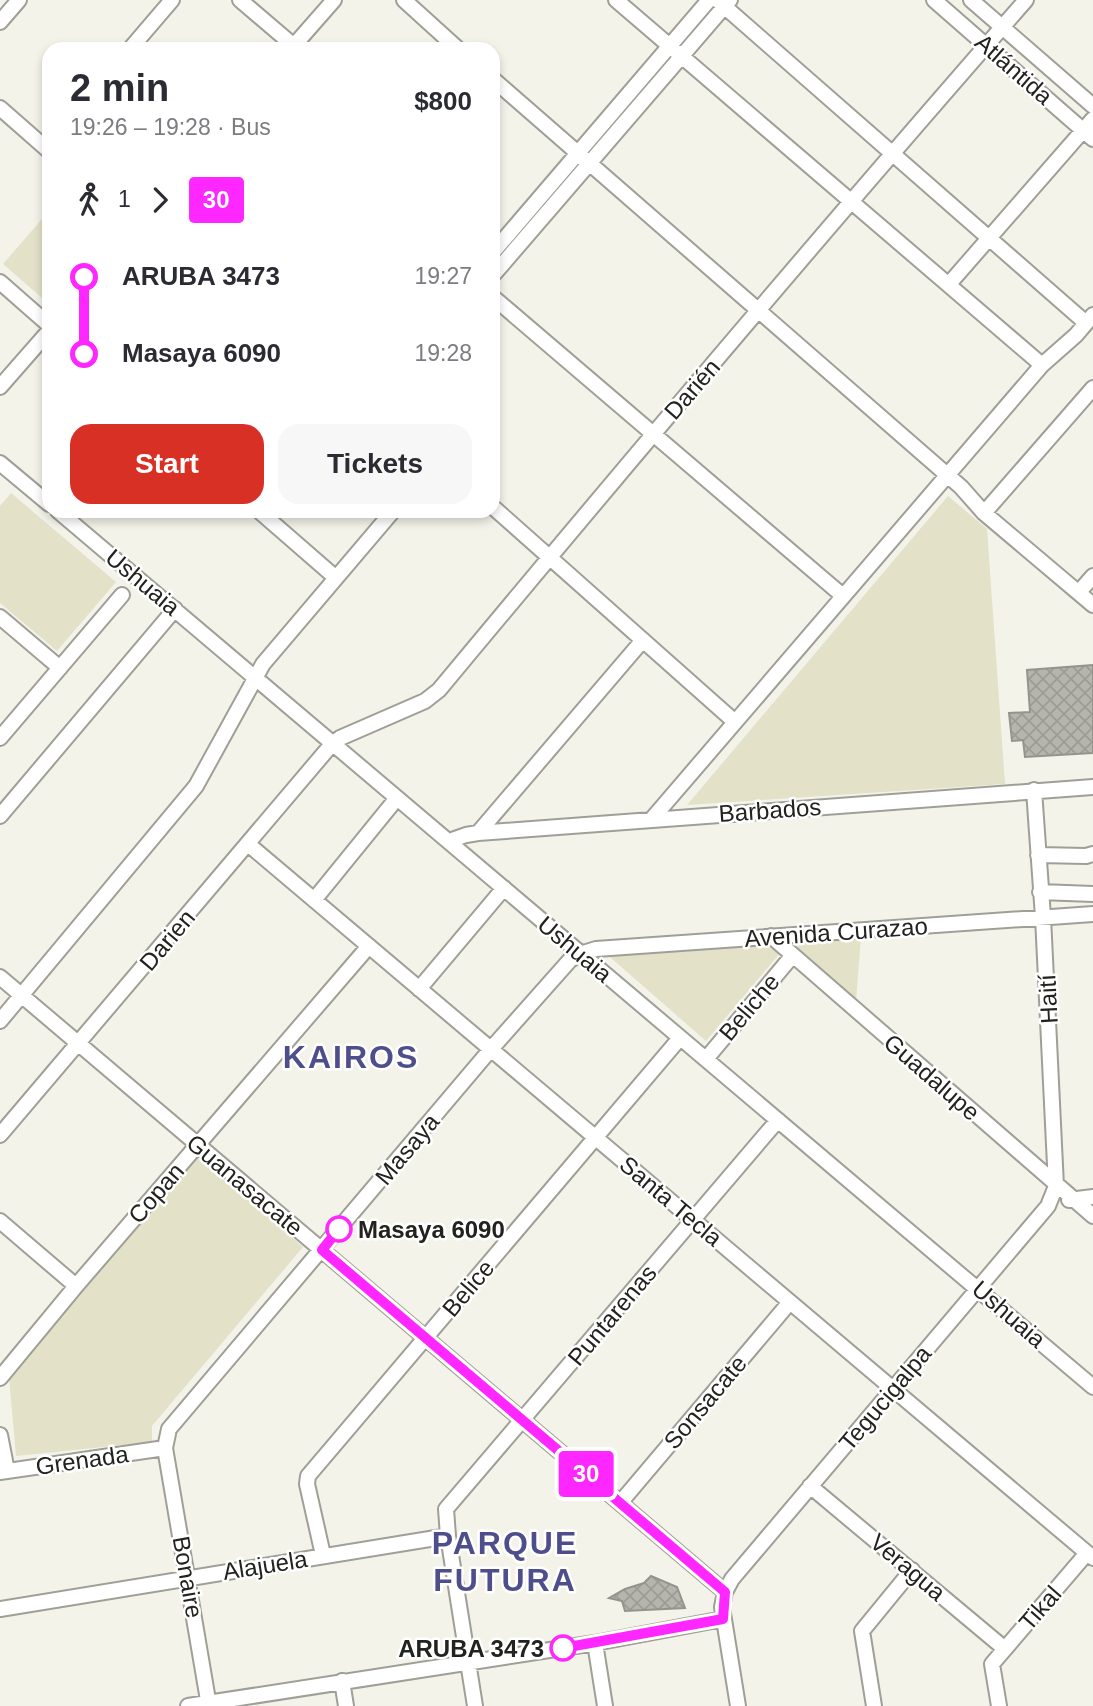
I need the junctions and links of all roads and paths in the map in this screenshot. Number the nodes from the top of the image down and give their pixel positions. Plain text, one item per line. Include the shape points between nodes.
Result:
1 (19, 0) edge
2 (172, 0) edge
3 (240, 0) edge
4 (334, 0) edge
5 (404, 0) edge
6 (616, 0) edge
7 (709, 0) edge
8 (934, 0) edge
9 (971, 0) edge
10 (1026, 0) edge
11 (723, 2) edge
12 (0, 22) edge
13 (1002, 27) junction
14 (136, 42) edge
15 (287, 42) edge
16 (297, 42) edge
17 (450, 42) edge
18 (986, 46) junction
19 (670, 47) junction
20 (683, 57) junction
21 (500, 85) edge
22 (1093, 106) edge
23 (0, 108) edge
24 (1090, 129) edge
25 (42, 142) edge
26 (891, 153) junction
27 (577, 154) junction
28 (589, 164) junction
29 (852, 200) junction
30 (988, 239) junction
31 (500, 244) edge
32 (500, 267) edge
33 (0, 282) edge
34 (949, 284) junction
35 (500, 303) edge
36 (759, 312) junction
37 (42, 319) edge
38 (1090, 319) edge
39 (42, 339) edge
40 (1042, 365) junction
41 (0, 387) edge
42 (1093, 388) edge
43 (652, 435) junction
44 (0, 463) edge
45 (946, 475) junction
46 (42, 498) edge
47 (500, 513) edge
48 (984, 513) junction
49 (66, 518) edge
50 (267, 518) edge
51 (387, 518) edge
52 (550, 557) junction
53 (1093, 576) edge
54 (336, 578) junction
55 (1079, 592) junction
56 (122, 595) dead end
57 (843, 596) junction
58 (1093, 605) edge
59 (175, 609) junction
60 (0, 617) edge
61 (643, 640) junction
62 (60, 668) junction
63 (255, 676) junction
64 (736, 722) junction
65 (0, 738) edge
66 (332, 744) junction
67 (1093, 787) edge
68 (1034, 790) junction
69 (397, 798) junction
70 (0, 816) edge
71 (652, 820) junction
72 (478, 833) junction
73 (449, 841) junction
74 (248, 844) junction
75 (1093, 854) edge
76 (1038, 855) junction
77 (504, 888) junction
78 (1040, 892) junction
79 (1093, 894) edge
80 (314, 900) junction
81 (1093, 914) edge
82 (1043, 917) junction
83 (771, 936) junction
84 (369, 946) junction
85 (580, 954) junction
86 (793, 955) junction
87 (0, 977) edge
88 (419, 989) junction
89 (22, 995) junction
90 (0, 1021) edge
91 (680, 1038) junction
92 (79, 1044) junction
93 (491, 1049) junction
94 (706, 1059) junction
95 (778, 1120) junction
96 (0, 1135) edge
97 (595, 1137) junction
98 (197, 1144) junction
99 (1056, 1186) junction
100 (1093, 1197) edge
101 (1072, 1199) junction
102 (1048, 1206) junction
103 (1093, 1216) edge
104 (693, 1220) junction
105 (0, 1221) edge
106 (322, 1250) junction
107 (76, 1286) junction
108 (978, 1288) junction
109 (790, 1302) junction
110 (426, 1338) junction
111 (0, 1378) edge
112 (1093, 1387) edge
113 (893, 1389) junction
114 (522, 1420) junction
115 (0, 1435) edge
116 (165, 1448) junction
117 (4, 1472) edge
118 (810, 1486) junction
119 (620, 1503) junction
120 (448, 1536) junction
121 (323, 1555) junction
122 (1090, 1555) edge
123 (912, 1570) junction
124 (188, 1577) junction
125 (725, 1592) junction
126 (0, 1609) edge
127 (723, 1619) junction
128 (595, 1643) junction
129 (1004, 1649) junction
130 (468, 1662) junction
131 (342, 1681) junction
132 (209, 1704) edge
133 (188, 1706) edge
134 (346, 1706) edge
135 (475, 1706) edge
136 (605, 1706) edge
137 (738, 1706) edge
138 (874, 1706) edge
139 (999, 1706) edge

1 - 12 street
2 - 14 street
3 - 15 street
4 - 16 street
5 - 17 street
6 - 19 street
7 - 19 street
8 - 18 street, Atlántida
9 - 13 street, Atlántida
10 - 13 street, Darién
11 - 20 street
11 - 26 street
13 - 18 street, Darién
13 - 22 street, Atlántida
18 - 24 street, Atlántida
18 - 26 street, Darién
19 - 20 street
19 - 27 street
20 - 28 street
20 - 29 street
21 - 27 street
23 - 25 street
24 - 30 street
26 - 29 street, Darién
26 - 30 street
27 - 28 street
27 - 31 street
28 - 32 street
28 - 36 street
29 - 34 street
29 - 36 street, Darién
30 - 34 street
30 - 38 street
33 - 37 street
34 - 40 street
35 - 43 street
36 - 43 street, Darién
36 - 45 street
38 - 40 street
39 - 41 street
40 - 45 street
42 - 48 street
43 - 52 street, Darién
43 - 57 street
44 - 46 street
45 - 48 street
45 - 57 street
47 - 52 street
48 - 55 street
49 - 59 street, Ushuaia
50 - 54 street
51 - 54 street
52 - 61 street
52 - 66 street, Darién via 431,698
53 - 55 street
54 - 63 street
55 - 58 street
56 - 62 street
57 - 64 street
59 - 63 street, Ushuaia
59 - 70 street
60 - 62 street
61 - 64 street
61 - 72 street
62 - 65 street
63 - 66 street, Ushuaia
63 - 89 street via 196,786
64 - 71 street
66 - 69 street, Ushuaia
66 - 74 street, Darien
67 - 68 street, Barbados
68 - 71 street, Barbados
68 - 76 street, Haití
69 - 73 street, Ushuaia
69 - 80 street
71 - 72 street, Barbados
72 - 73 street, Barbados
73 - 77 street, Ushuaia
74 - 80 street, Santa Tecla
74 - 92 street, Darien
75 - 76 street
76 - 78 street, Haití
77 - 85 street, Ushuaia
77 - 88 street
78 - 79 street
78 - 82 street, Haití
80 - 84 street, Santa Tecla
81 - 82 street, Avenida Curazao
82 - 83 street, Avenida Curazao
82 - 99 street, Haití
83 - 85 street, Avenida Curazao
83 - 86 street, Guadalupe
84 - 88 street, Santa Tecla
84 - 98 street, Copan
85 - 91 street, Ushuaia
85 - 93 street, Masaya via 563,967
86 - 94 street, Beliche
86 - 99 street, Guadalupe
87 - 89 street, Guanasacate
88 - 93 street, Santa Tecla
89 - 90 street
89 - 92 street, Guanasacate
91 - 94 street, Ushuaia
91 - 97 street, Belice
92 - 96 street, Darien
92 - 98 street, Guanasacate
93 - 97 street, Santa Tecla
93 - 106 street, Masaya
94 - 95 street, Ushuaia
95 - 104 street, Puntarenas
95 - 108 street, Ushuaia
97 - 104 street, Santa Tecla
97 - 110 street, Belice
98 - 106 street, Guanasacate
98 - 107 street, Copan
99 - 101 street, Guadalupe
99 - 102 street, Haití
100 - 101 street
101 - 102 street
101 - 103 street, Guadalupe
102 - 108 street, Tegucigalpa
104 - 109 street, Santa Tecla
104 - 114 street, Puntarenas
105 - 107 street
106 - 110 street, Guanasacate
106 - 116 street, Masaya via 175,1420
107 - 111 street, Copan
108 - 112 street, Ushuaia
108 - 113 street, Tegucigalpa
109 - 113 street, Santa Tecla
109 - 119 street, Sonsacate
110 - 114 street, Guanasacate
110 - 121 street, Belice via 308,1476
113 - 118 street, Tegucigalpa
113 - 122 street, Santa Tecla
114 - 119 street, Guanasacate
114 - 120 street, Puntarenas via 446,1509
115 - 117 street
116 - 117 street, Grenada
116 - 124 street, Bonaire
118 - 123 street, Veragua
118 - 125 street, Tegucigalpa
119 - 125 street, Guanasacate
120 - 121 street, Alajuela
120 - 130 street
121 - 124 street, Alajuela
122 - 129 street, Tikal
123 - 129 street, Veragua
123 - 138 street via 862,1631
124 - 126 street, Alajuela
124 - 132 street, Bonaire
125 - 127 street
127 - 128 street
127 - 137 street
128 - 130 street
128 - 136 street
129 - 139 street, Tikal via 992,1664
130 - 131 street
130 - 135 street
131 - 132 street
131 - 134 street
132 - 133 street

